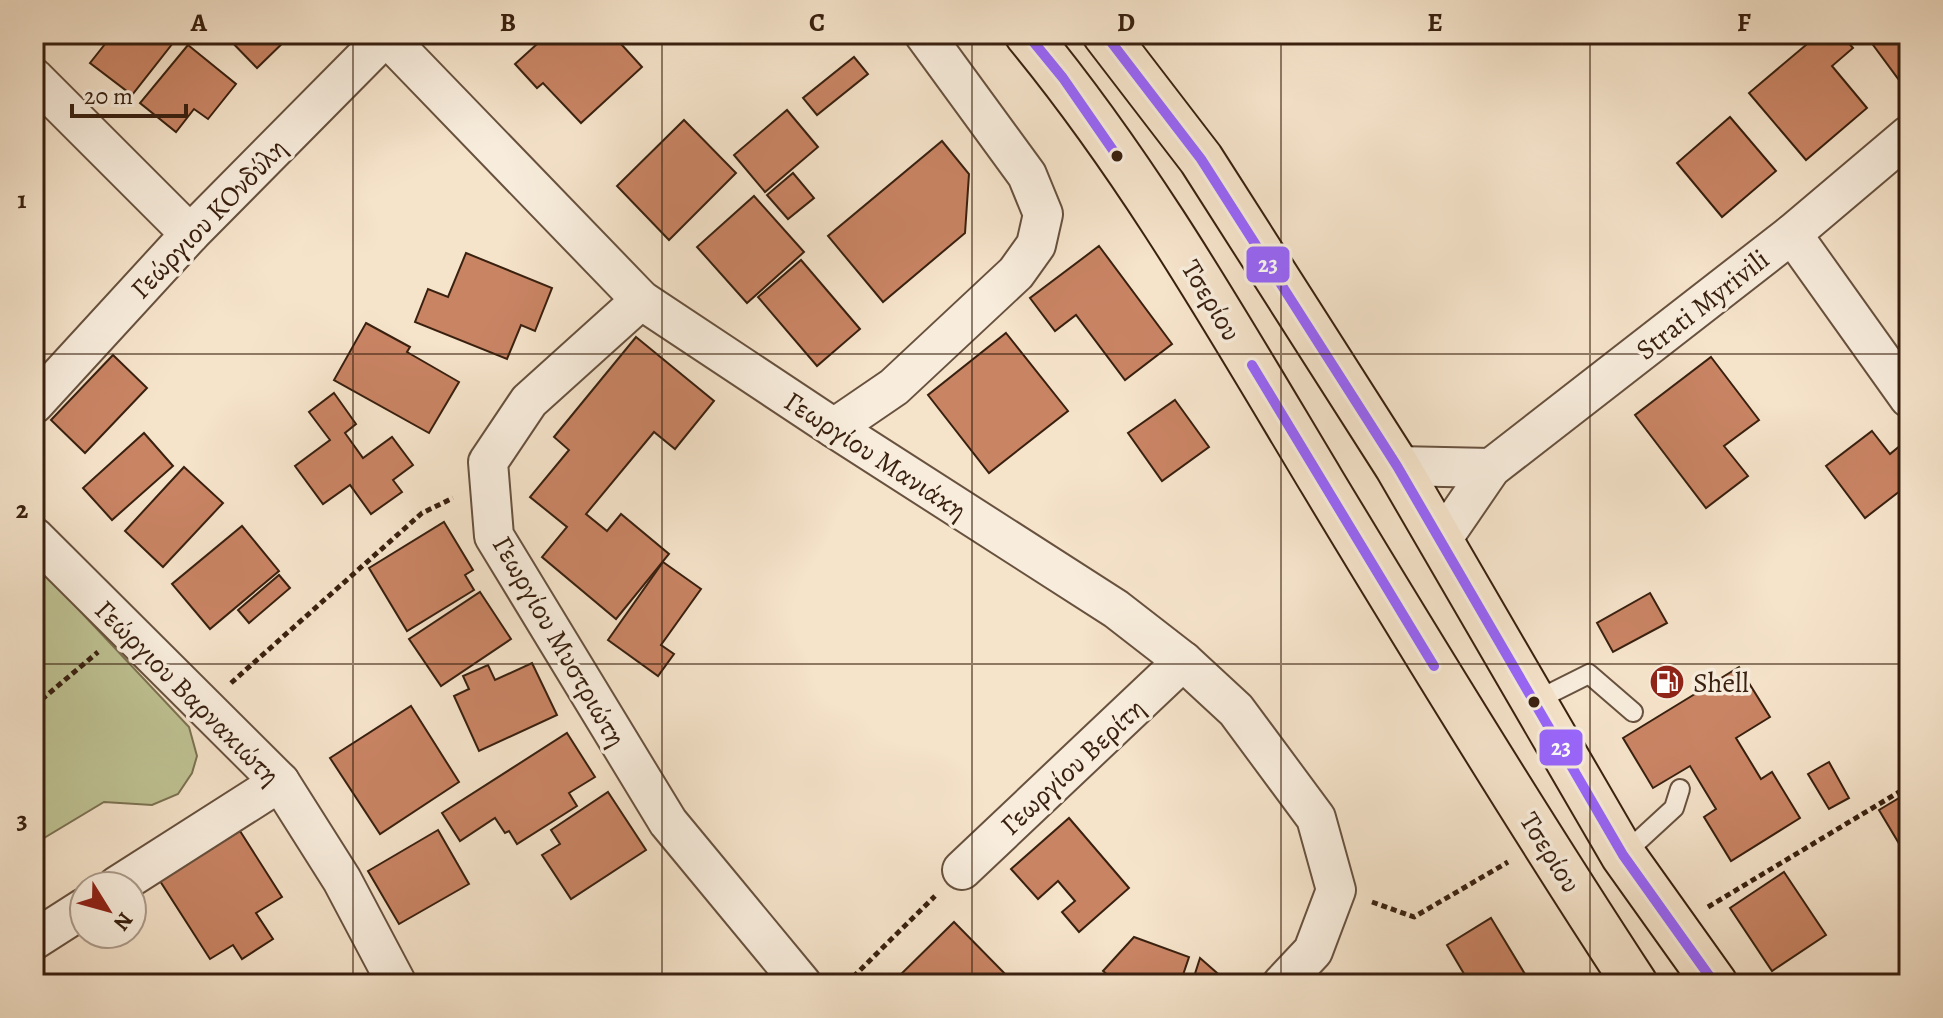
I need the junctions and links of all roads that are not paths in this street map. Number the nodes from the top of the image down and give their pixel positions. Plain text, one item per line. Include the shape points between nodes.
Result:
1 (924, 34) edge
2 (1027, 34) edge
3 (1105, 34) edge
4 (385, 35) edge
5 (34, 78) edge
6 (1909, 135) edge
7 (190, 234) junction
8 (1792, 234) junction
9 (641, 300) junction
10 (1909, 398) edge
11 (34, 404) edge
12 (834, 428) junction
13 (1397, 466) junction
14 (1491, 468) junction
15 (34, 537) edge
16 (1441, 541) junction
17 (1183, 661) junction
18 (1535, 701) junction
19 (1633, 712) dead end
20 (280, 782) junction
21 (1680, 789) dead end
22 (1623, 855) junction
23 (142, 870) edge
24 (962, 870) road end
25 (68, 918) edge
26 (34, 940) edge
27 (397, 984) edge
28 (802, 984) edge
29 (1282, 984) edge
30 (1635, 984) edge
31 (1715, 984) edge

1 - 12 street via 1027,175 1043,214 1036,245 1016,273 894,387
2 - 30 main road, Τσερίου via 1187,257 1374,569
3 - 13 main road via 1201,159
4 - 7 street, Γεώργιου ΚΟνδύλη
4 - 9 street, Γεωργίου Μανιάκη
5 - 7 street
6 - 8 street, Strati Myrivili
7 - 11 street, Γεώργιου ΚΟνδύλη
8 - 10 street
8 - 14 street, Strati Myrivili
9 - 12 street, Γεωργίου Μανιάκη
9 - 28 street, Γεωργίου Μυστριώτη via 529,401 488,462 494,536 668,822
12 - 17 street, Γεωργίου Μανιάκη via 1116,609
13 - 14 street
13 - 16 main road
14 - 16 street, Strati Myrivili
15 - 20 street, Γεώργιου Βαρνακιώτη
16 - 18 main road
17 - 24 street, Γεωργίου Βερίτη
17 - 29 street, Γεωργίου Μανιάκη via 1236,710 1316,818 1336,890 1313,951
18 - 19 lane via 1589,674
18 - 22 main road
20 - 23 street
20 - 27 street, Γεώργιου Βαρνακιώτη via 342,880
21 - 22 lane via 1674,808
22 - 31 main road
25 - 26 street

